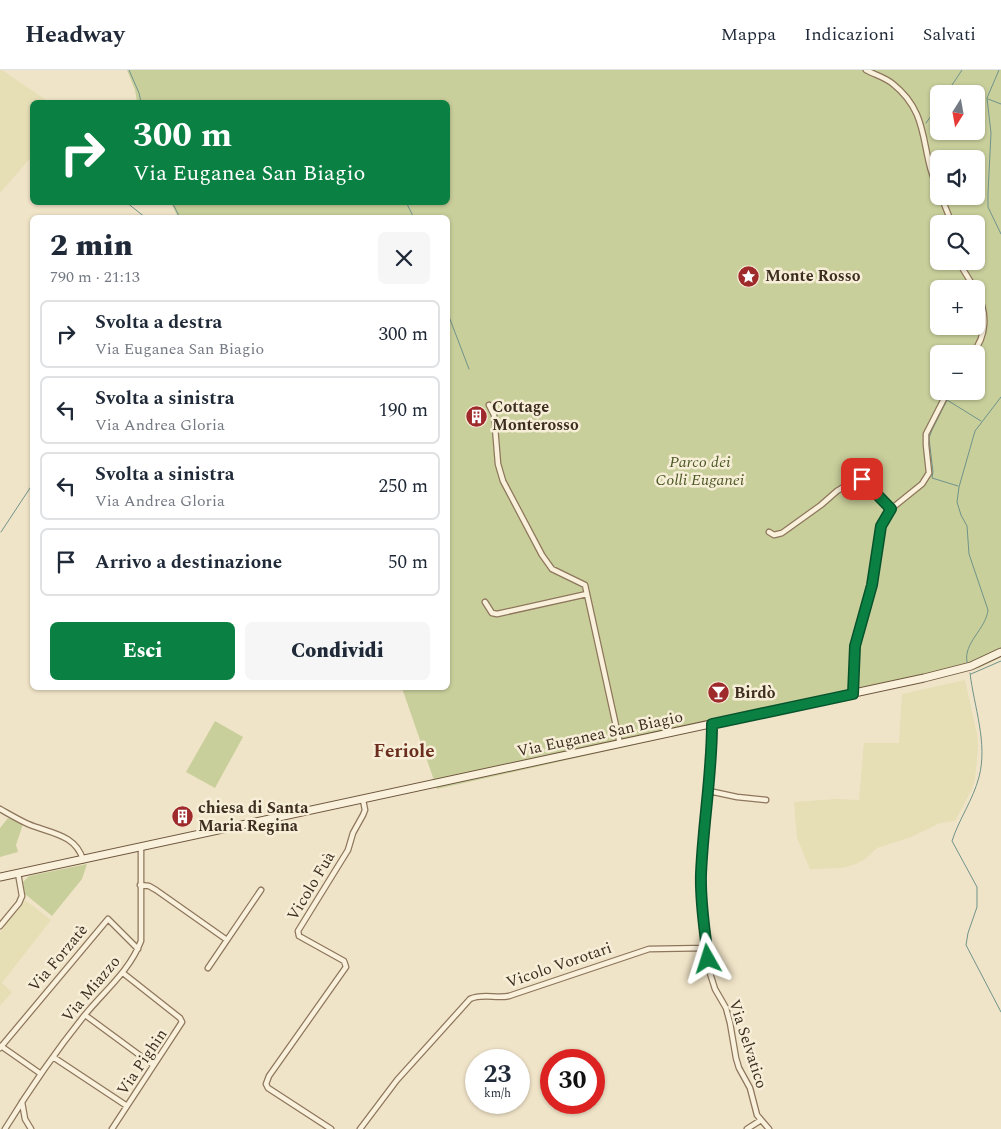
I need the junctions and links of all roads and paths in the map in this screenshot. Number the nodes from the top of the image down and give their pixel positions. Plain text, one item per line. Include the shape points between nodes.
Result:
1 (866, 70) edge
2 (930, 167) edge
3 (943, 400) edge
4 (489, 405) dead end
5 (891, 509) junction
6 (769, 532) dead end
7 (587, 594) junction
8 (485, 602) dead end
9 (1001, 652) edge
10 (853, 694) junction
11 (712, 724) junction
12 (620, 744) junction
13 (710, 791) junction
14 (363, 800) junction
15 (766, 800) dead end
16 (0, 809) edge
17 (141, 848) junction
18 (83, 861) junction
19 (18, 874) junction
20 (0, 878) edge
21 (140, 885) junction
22 (261, 890) dead end
23 (0, 926) edge
24 (226, 940) junction
25 (707, 948) junction
26 (138, 949) junction
27 (208, 968) dead end
28 (123, 973) junction
29 (85, 1015) junction
30 (1, 1047) edge
31 (54, 1057) junction
32 (153, 1065) junction
33 (41, 1074) junction
34 (22, 1102) junction
35 (127, 1106) junction
36 (14, 1115) junction
37 (24, 1117) junction
38 (761, 1120) junction
39 (5, 1129) edge
40 (31, 1129) edge
41 (112, 1129) edge
42 (331, 1129) edge
43 (360, 1129) edge
44 (747, 1129) edge
45 (769, 1129) edge

1 - 2 street via 893,84 912,104 921,124
3 - 5 street via 926,434 928,477
4 - 7 street via 494,416 502,476 542,555 552,569 584,585
5 - 6 street via 867,483 858,478 782,533 774,535
5 - 10 street via 881,526 872,585 855,646
7 - 8 street via 497,614 492,613
7 - 12 street
9 - 10 main road, Via Euganea San Biagio via 967,667
10 - 11 main road, Via Euganea San Biagio
11 - 12 main road, Via Euganea San Biagio
11 - 13 street, Via Selvatico
12 - 14 main road, Via Euganea San Biagio
13 - 15 street
13 - 25 street, Via Selvatico via 701,874
14 - 17 main road, Via Euganea San Biagio
14 - 42 street, Vicolo Fuà via 365,810 348,850 298,931 299,936 344,961 346,966 266,1084
16 - 18 street via 66,838 80,852
17 - 18 main road, Via Euganea San Biagio
17 - 21 street, Via Miazzo
18 - 19 main road, Via Euganea San Biagio
19 - 20 main road, Via Euganea San Biagio
19 - 23 street via 22,896
21 - 24 street via 156,890
21 - 26 street, Via Miazzo via 141,941
22 - 24 street
24 - 27 street
25 - 38 street, Via Selvatico via 711,979 726,1008 736,1058
25 - 43 street, Vicolo Vorotari via 649,949 502,998 476,996 470,999 397,1080
26 - 28 street, Via Miazzo
26 - 30 street, Via Forzatè via 108,920
28 - 29 street, Via Miazzo
28 - 32 street, Via Pighin via 182,1022
29 - 31 street, Via Miazzo
29 - 32 street
30 - 33 street, Via Forzatè
31 - 33 street, Via Miazzo
31 - 35 street
32 - 35 street, Via Pighin
33 - 34 street, Via Miazzo
34 - 36 street, Via Miazzo
34 - 37 street
35 - 41 street, Via Pighin
36 - 37 street
36 - 39 street, Via Miazzo
37 - 40 street
38 - 44 street
38 - 45 street, Via Selvatico

